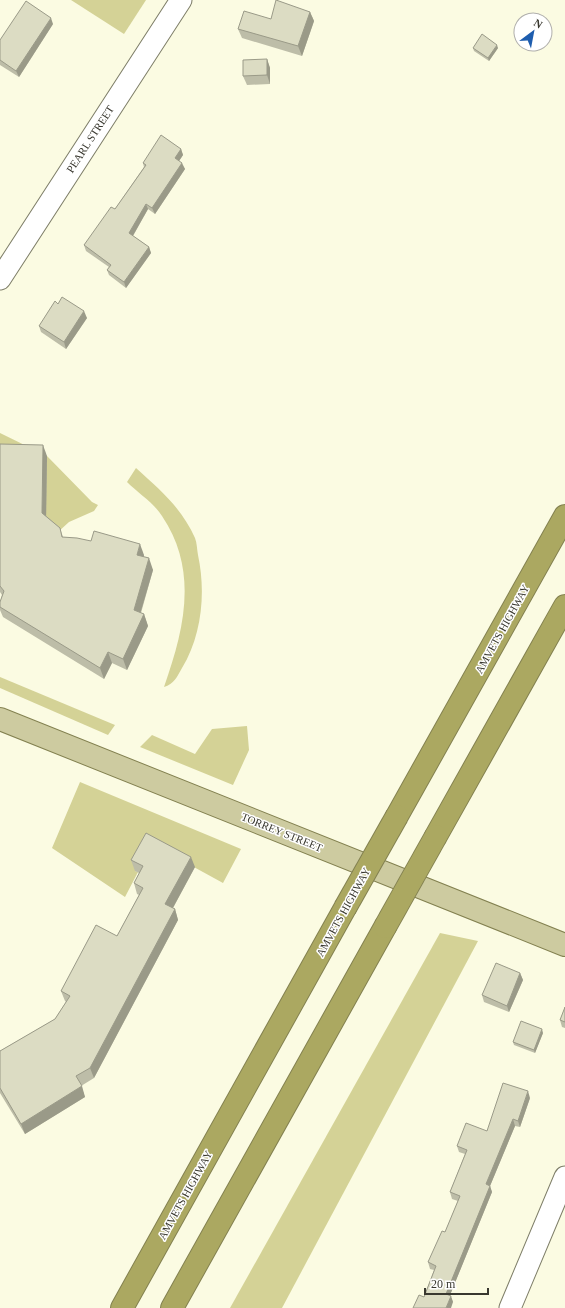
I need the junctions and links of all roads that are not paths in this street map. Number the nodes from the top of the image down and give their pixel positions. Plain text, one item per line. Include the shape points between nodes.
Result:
1 (181, 0) edge
2 (0, 279) edge
3 (565, 516) edge
4 (565, 606) edge
5 (0, 719) edge
6 (565, 945) edge
7 (565, 1177) edge
8 (122, 1308) edge
9 (172, 1308) edge
10 (510, 1308) edge

1 - 2 street, PEARL STREET
3 - 8 highway, AMVETS HIGHWAY, bridge
4 - 9 highway, bridge
5 - 6 main road, TORREY STREET
7 - 10 street

